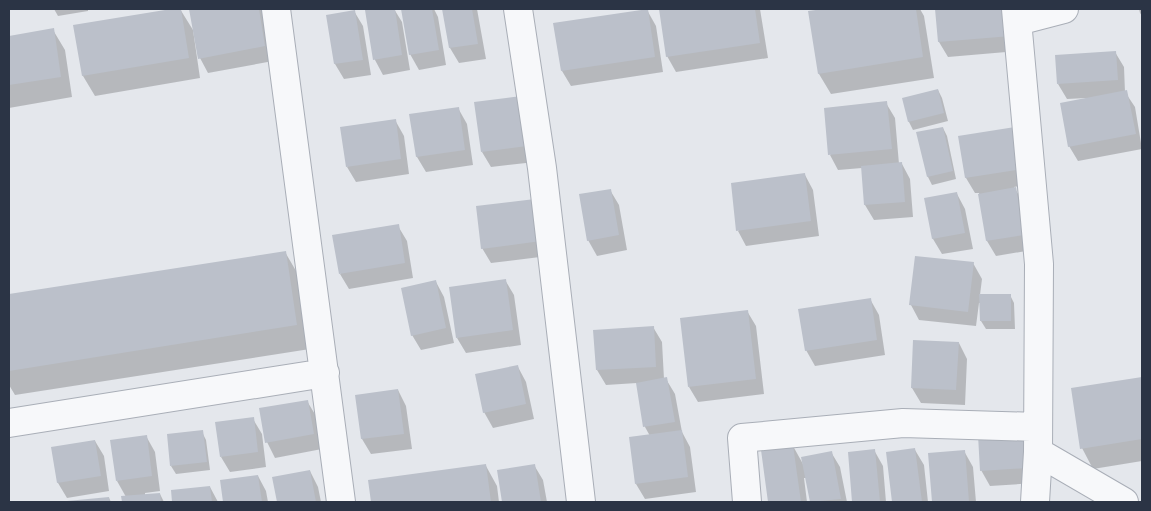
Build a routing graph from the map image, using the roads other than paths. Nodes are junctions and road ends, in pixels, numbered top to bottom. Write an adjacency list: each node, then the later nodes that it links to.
1 (276, 9): 5 (street)
2 (518, 9): 9 (street)
3 (1064, 9): 4 (street)
4 (1017, 15): 7 (street)
5 (325, 374): 6 (street); 8 (street)
6 (9, 423)
7 (1038, 439): 10 (street); 11 (street); 12 (street)
8 (342, 502)
9 (581, 502)
10 (747, 502)
11 (1035, 502)
12 (1124, 502)

